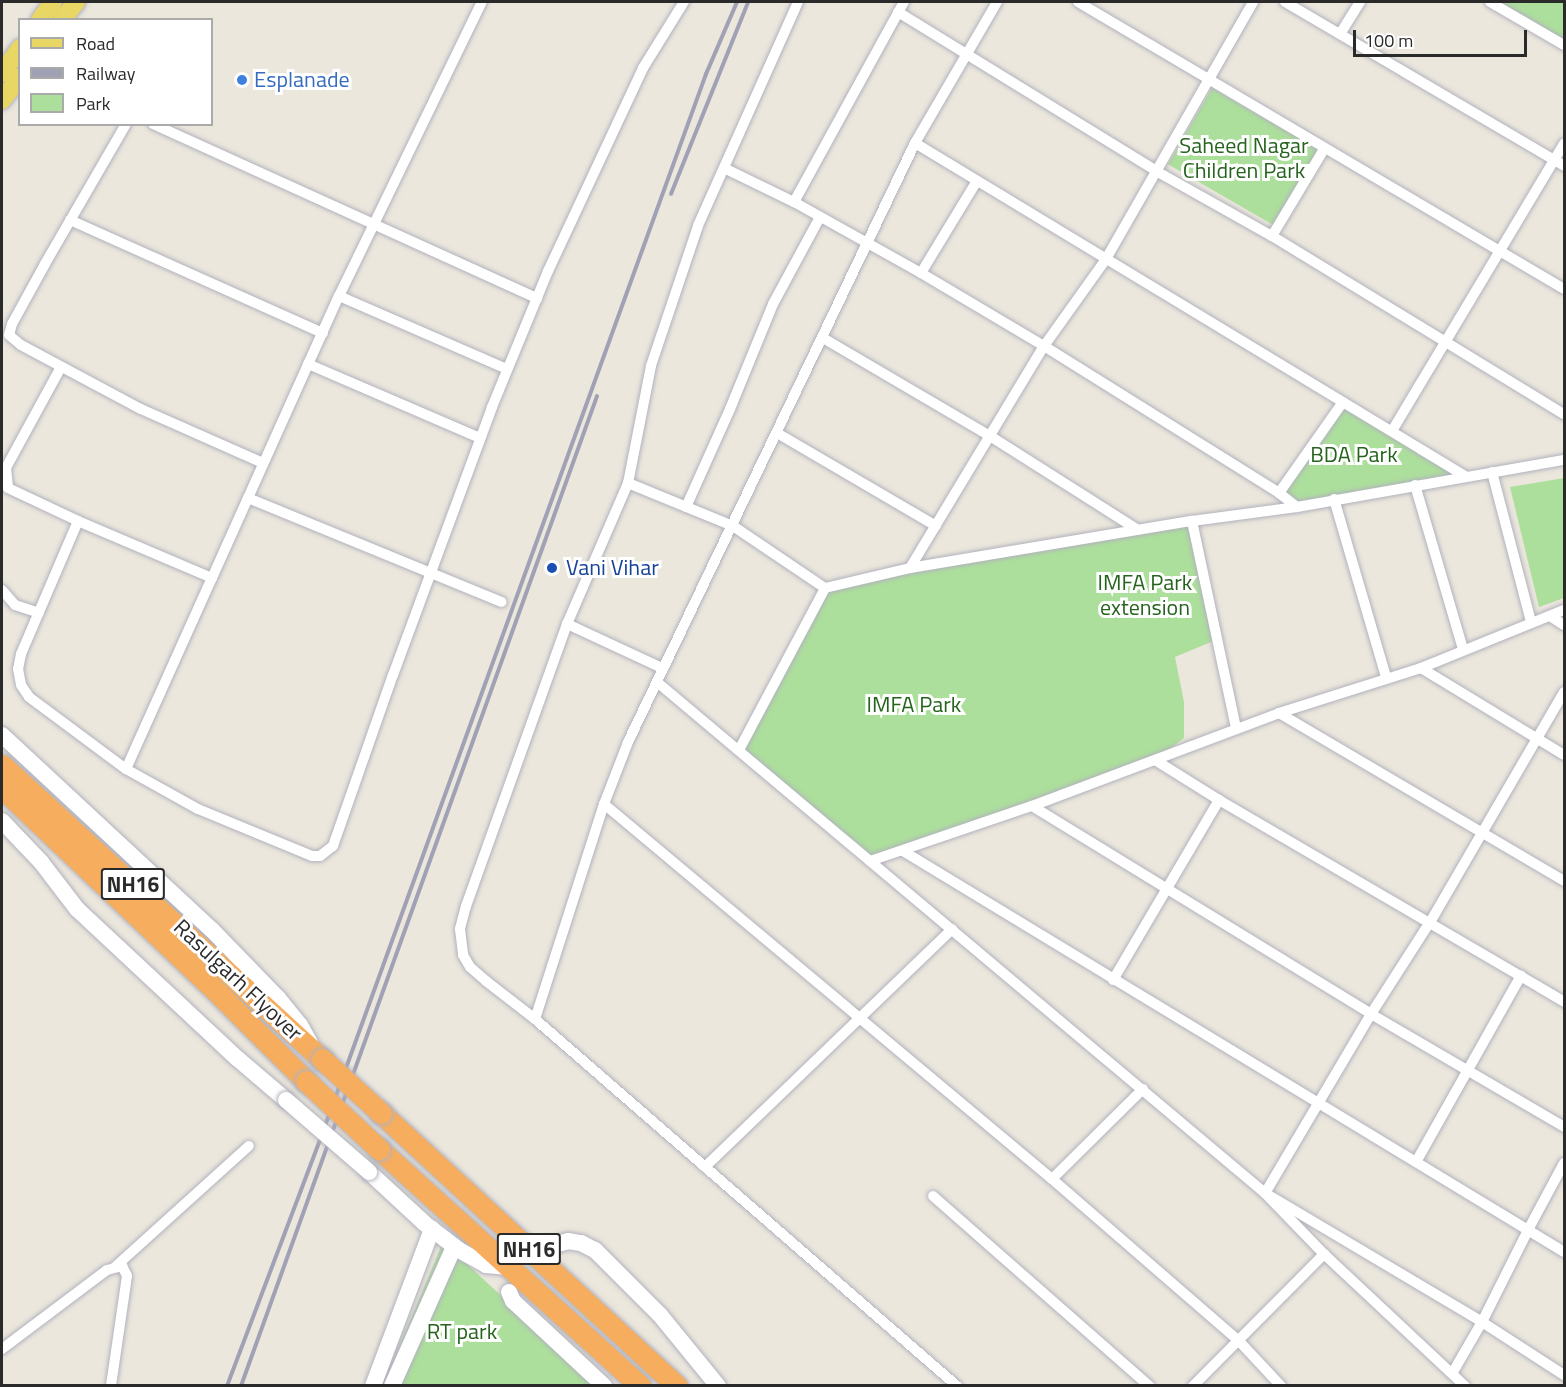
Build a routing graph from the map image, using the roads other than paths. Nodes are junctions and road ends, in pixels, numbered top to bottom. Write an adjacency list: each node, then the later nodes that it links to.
1 (53, 2): 14 (main road)
2 (76, 2): 15 (main road)
3 (482, 2): 36 (street)
4 (684, 2): 44 (street)
5 (798, 2): 30 (street)
6 (904, 2): 13 (street)
7 (997, 2): 19 (street)
8 (1078, 2): 22 (street)
9 (1253, 2): 22 (street)
10 (1285, 2): 16 (street)
11 (1360, 2): 16 (street)
12 (1490, 2): 17 (street)
13 (898, 12): 19 (street); 33 (street)
14 (41, 18)
15 (64, 18)
16 (1340, 34): 29 (street)
17 (1564, 45)
18 (18, 51): 20 (main road)
19 (966, 55): 26 (street); 31 (street)
20 (2, 73)
21 (18, 79): 23 (main road)
22 (1209, 81): 28 (street); 31 (street)
23 (2, 100)
24 (125, 126): 35 (street)
25 (157, 126): 36 (street)
26 (915, 143): 32 (street); 38 (street)
27 (1564, 144): 29 (street)
28 (1324, 149): 37 (street); 39 (street)
29 (1560, 164): 39 (street)
30 (726, 169): 33 (street); 62 (street)
31 (1156, 171): 37 (street); 40 (street)
32 (977, 181): 40 (street); 41 (street)
33 (794, 202): 34 (street)
34 (820, 217): 38 (street); 67 (street)
35 (70, 220): 45 (street); 50 (street)
36 (375, 224): 43 (street); 44 (street)
37 (1272, 236): 47 (street)
38 (868, 244): 41 (street); 46 (street)
39 (1501, 253): 42 (street); 47 (street)
40 (1106, 258): 48 (street); 52 (street)
41 (921, 273): 48 (street)
42 (1564, 289)
43 (339, 296): 45 (street); 51 (street)
44 (537, 298): 51 (street)
45 (323, 333): 49 (street)
46 (823, 338): 55 (street); 56 (street)
47 (1446, 343): 53 (street); 54 (street)
48 (1044, 346): 56 (street); 64 (street)
49 (308, 364): 57 (street); 59 (street)
50 (62, 366): 59 (street); 69 (street)
51 (507, 369): 57 (street)
52 (1343, 402): 54 (street); 64 (street)
53 (1564, 414)
54 (1392, 431): 61 (street)
55 (777, 433): 71 (street); 72 (street)
56 (990, 436): 71 (street); 73 (street)
57 (480, 438): 75 (street)
58 (1564, 460): 60 (street)
59 (263, 463): 65 (street)
60 (1492, 472): 61 (street); 83 (street)
61 (1465, 476): 63 (street)
62 (628, 483): 67 (street); 84 (street)
63 (1415, 484): 66 (street); 86 (street)
64 (1279, 493): 68 (street)
65 (248, 498): 75 (street); 76 (street)
66 (1334, 499): 68 (street); 89 (street)
67 (686, 507): 72 (street)
68 (1297, 507): 70 (street)
69 (78, 521): 76 (street); 81 (street)
70 (1191, 521): 73 (street); 93 (street)
71 (936, 525): 74 (street)
72 (733, 526): 77 (street); 87 (street)
73 (1138, 530): 74 (street)
74 (910, 568): 77 (street)
75 (430, 574): 79 (street); 100 (street)
76 (212, 578): 100 (street)
77 (825, 588): 96 (street)
78 (2, 590): 81 (street)
79 (501, 602)
80 (1564, 610): 82 (street)
81 (39, 613): 100 (street)
82 (1550, 616): 83 (street); 85 (street)
83 (1531, 622): 86 (street)
84 (567, 624): 87 (street); 117 (street)
85 (1564, 625)
86 (1463, 649): 88 (street)
87 (662, 668): 90 (street)
88 (1421, 668): 89 (street); 95 (street)
89 (1386, 677): 92 (street)
90 (657, 682): 96 (street); 103 (street)
91 (1564, 692): 95 (street)
92 (1279, 713): 93 (street); 106 (street)
93 (1236, 728): 98 (street)
94 (2, 735): 119 (street)
95 (1536, 738): 97 (street); 106 (street)
96 (739, 750): 108 (street)
97 (1564, 754)
98 (1155, 760): 102 (street); 104 (street)
99 (2, 765): 119 (highway, Rasulgarh Flyover / NH16)
100 (126, 769)
101 (2, 788): 138 (highway, Rasulgarh Flyover / NH16, bridge)
102 (1219, 800): 110 (street); 111 (street)
103 (604, 804): 117 (street); 118 (street)
104 (1032, 806): 107 (street); 110 (street)
105 (2, 821): 131 (street, bridge)
106 (1482, 832): 109 (street); 111 (street)
107 (903, 851): 108 (street); 114 (street)
108 (870, 861): 112 (street)
109 (1564, 881)
110 (1167, 889): 114 (street); 116 (street)
111 (1431, 922): 113 (street); 116 (street)
112 (952, 929): 118 (street); 121 (street)
113 (1521, 976): 115 (street); 120 (street)
114 (1113, 980): 122 (street)
115 (1564, 1002)
116 (1371, 1014): 120 (street); 122 (street)
117 (535, 1019): 127 (street)
118 (860, 1020): 127 (street); 128 (street)
119 (319, 1055): 150 (highway, NH16, bridge)
120 (1469, 1071): 123 (street); 125 (street)
121 (1143, 1089): 128 (street); 129 (street)
122 (1317, 1104): 125 (street); 129 (street)
123 (1564, 1127)
124 (249, 1146): 137 (street)
125 (1416, 1162): 132 (street)
126 (1564, 1163): 132 (street)
127 (705, 1167): 152 (street)
128 (1052, 1179): 141 (street)
129 (1265, 1193): 136 (street); 140 (street)
130 (933, 1196): 153 (street)
131 (432, 1229): 134 (street); 146 (street)
132 (1527, 1230): 135 (street); 140 (street)
133 (551, 1246): 151 (street)
134 (454, 1247): 138 (street); 147 (street)
135 (1564, 1252)
136 (1324, 1254): 141 (street); 143 (street)
137 (116, 1266): 142 (street); 145 (street)
138 (509, 1267): 149 (highway, NH16)
139 (509, 1292): 148 (street)
140 (1482, 1322): 143 (street); 144 (street)
141 (1239, 1341): 154 (street); 155 (street)
142 (2, 1349)
143 (1453, 1372): 156 (street)
144 (1564, 1375)
145 (111, 1386)
146 (373, 1386)
147 (392, 1386)
148 (604, 1386)
149 (640, 1386)
150 (677, 1386)
151 (718, 1386)
152 (957, 1386)
153 (1149, 1386)
154 (1193, 1386)
155 (1281, 1386)
156 (1465, 1386)

